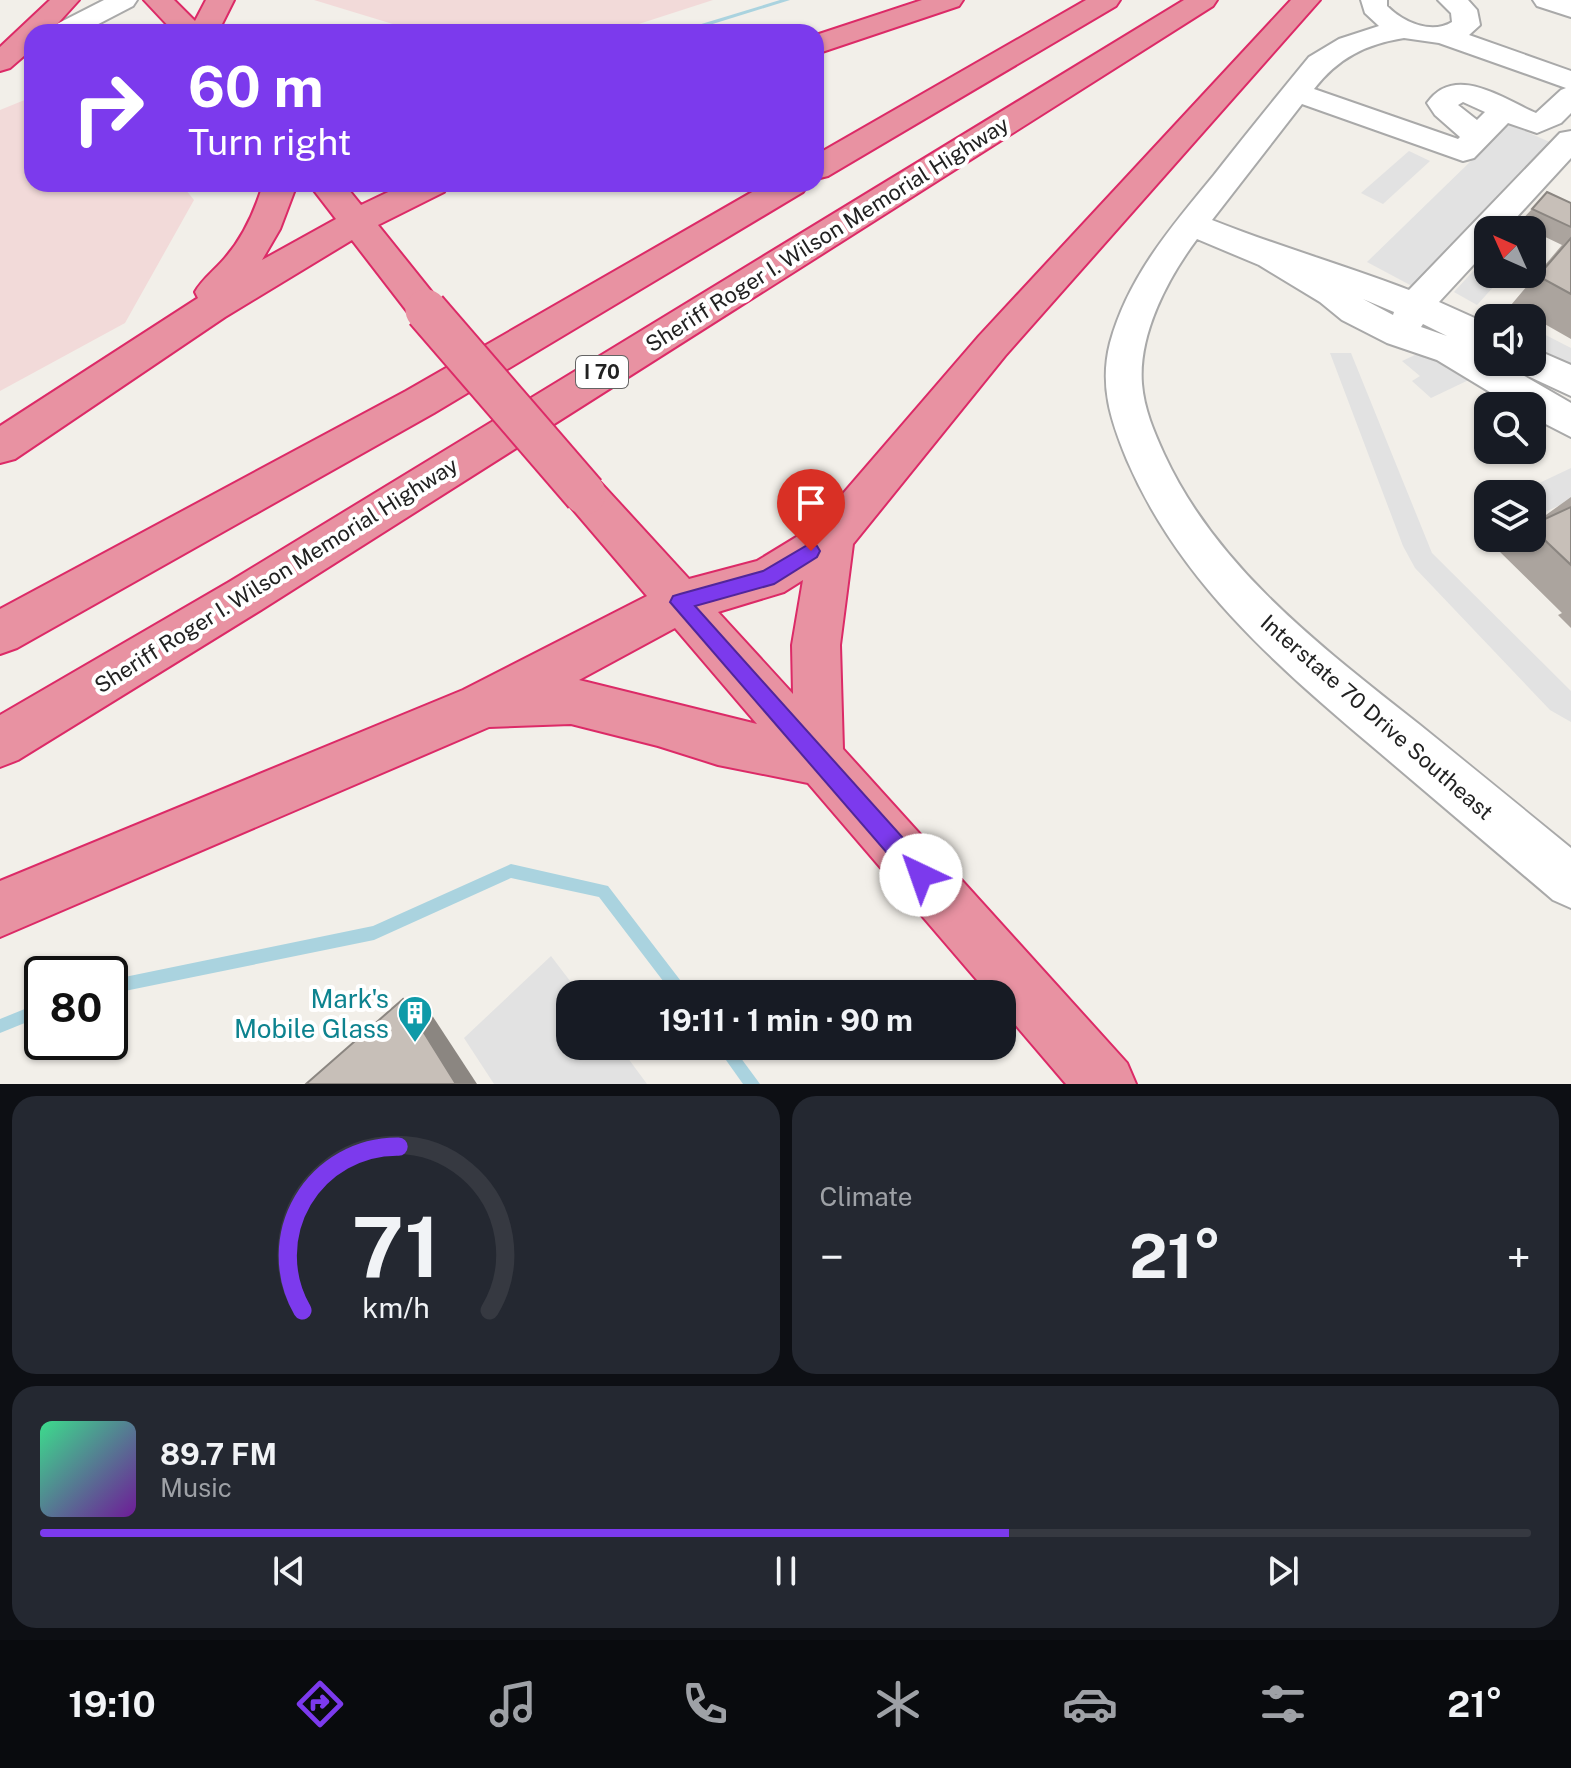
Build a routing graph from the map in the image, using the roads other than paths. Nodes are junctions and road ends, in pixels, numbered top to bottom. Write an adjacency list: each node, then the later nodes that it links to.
1 (65, 0): 13 (highway)
2 (124, 0): 14 (street)
3 (158, 0): 15 (highway)
4 (220, 0): 16 (highway)
5 (949, 0): 20 (highway)
6 (1106, 0): 33 (highway)
7 (1203, 0): 53 (highway, Sheriff Roger I. Wilson Memorial Highway / I 70)
8 (1306, 0): 49 (highway)
9 (1546, 0): 12 (street)
10 (1374, 4): 17 (street); 21 (street, Interstate 70 Drive Southeast)
11 (1457, 5): 18 (street); 23 (street)
12 (1571, 9)
13 (42, 24)
14 (78, 24)
15 (182, 24)
16 (208, 24)
17 (1405, 30): 18 (street); 21 (street, Interstate 70 Drive Southeast)
18 (1441, 35): 23 (street)
19 (24, 42): 25 (highway)
20 (824, 42)
21 (1334, 50): 27 (street, Interstate 70 Drive Southeast)
22 (24, 52): 25 (street)
23 (1514, 58): 26 (street)
24 (24, 61): 25 (highway)
25 (0, 65)
26 (1571, 81)
27 (1296, 92): 31 (street); 39 (street, Interstate 70 Drive Southeast)
28 (1571, 96): 30 (street)
29 (1504, 110): 30 (street); 31 (street); 31 (street)
30 (1537, 124): 32 (street)
31 (1478, 136)
32 (1571, 140): 40 (street)
33 (824, 164)
34 (277, 192): 42 (highway)
35 (332, 192): 38 (highway)
36 (415, 192): 38 (highway)
37 (777, 192): 51 (highway)
38 (355, 220): 42 (highway); 50 (highway, bridge)
39 (1191, 224): 40 (street); 55 (street, Interstate 70 Drive Southeast)
40 (1408, 320): 41 (street); 45 (street)
41 (1474, 336)
42 (134, 356): 48 (highway)
43 (1546, 369): 46 (street)
44 (1504, 376): 45 (street)
45 (1496, 380): 47 (street)
46 (1571, 382)
47 (1571, 422)
48 (0, 447)
49 (832, 538): 50 (highway); 54 (highway)
50 (680, 602): 52 (highway); 54 (highway)
51 (0, 633)
52 (480, 707): 54 (highway); 56 (highway)
53 (0, 743)
54 (818, 760): 57 (highway)
55 (1571, 882)
56 (0, 909)
57 (1106, 1084)

